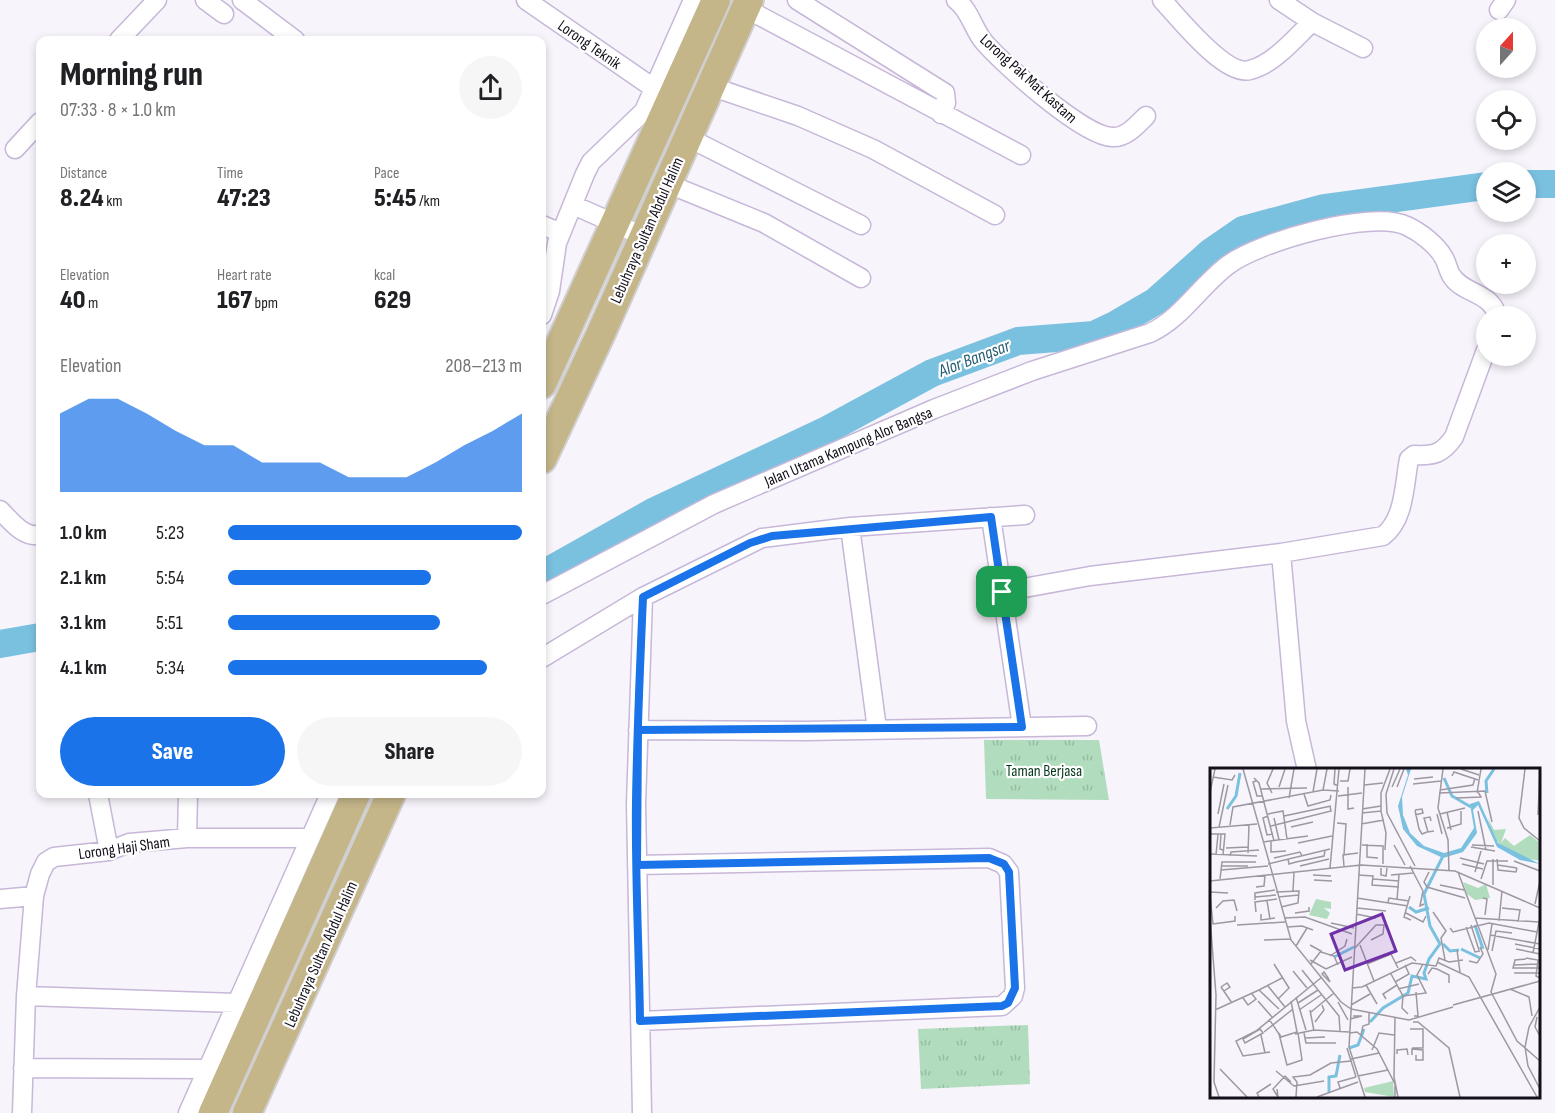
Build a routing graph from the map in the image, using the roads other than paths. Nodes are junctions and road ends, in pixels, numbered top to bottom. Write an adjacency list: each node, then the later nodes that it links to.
1 (157, 0): 14 (street)
2 (205, 0): 12 (street)
3 (242, 0): 15 (street)
4 (526, 0): 18 (street, Lorong Teknik)
5 (693, 0): 18 (street)
6 (716, 0): 28 (main road, Lebuhraya Sultan Abdul Halim)
7 (797, 0): 19 (street)
8 (956, 0): 20 (street, Lorong Pak Mat Kastam)
9 (1162, 0): 13 (street)
10 (1279, 0): 13 (street)
11 (747, 4): 17 (main road, Lebuhraya Sultan Abdul Halim); 19 (street)
12 (224, 14)
13 (1312, 22): 16 (street)
14 (123, 36)
15 (290, 36)
16 (1363, 48)
17 (710, 86): 22 (main road, Lebuhraya Sultan Abdul Halim); 27 (street)
18 (654, 89): 26 (street)
19 (941, 114): 24 (street)
20 (1146, 116)
21 (36, 126): 23 (street)
22 (687, 137): 25 (main road, Lebuhraya Sultan Abdul Halim); 29 (street)
23 (15, 149)
24 (1021, 156)
25 (666, 183): 32 (main road, Lebuhraya Sultan Abdul Halim); 33 (street)
26 (573, 205): 28 (street); 31 (street)
27 (995, 215)
28 (615, 223): 32 (street); 37 (main road, Lebuhraya Sultan Abdul Halim)
29 (861, 225)
30 (546, 227): 31 (street)
31 (561, 233): 34 (street)
32 (643, 236): 38 (main road, Lebuhraya Sultan Abdul Halim)
33 (861, 278)
34 (546, 303)
35 (1492, 306): 46 (street, Jalan Utama Kampung Alor Bangsa)
36 (1480, 366): 44 (street)
37 (546, 375)
38 (546, 451)
39 (0, 510): 43 (street)
40 (1025, 515): 41 (street)
41 (991, 517): 42 (street); 45 (street)
42 (850, 527): 47 (street); 51 (street)
43 (36, 536)
44 (1281, 553): 45 (street); 53 (street)
45 (1002, 592): 50 (street)
46 (546, 595)
47 (643, 597): 48 (street); 52 (street)
48 (546, 656)
49 (1087, 726): 50 (street)
50 (1022, 727): 51 (street)
51 (877, 729): 52 (street)
52 (638, 730): 62 (street)
53 (1307, 768)
54 (99, 798): 61 (street)
55 (188, 798): 59 (street)
56 (328, 798): 60 (street)
57 (354, 798): 72 (main road, Lebuhraya Sultan Abdul Halim)
58 (389, 798): 73 (main road, Lebuhraya Sultan Abdul Halim)
59 (187, 838): 60 (street, Lorong Haji Sham); 61 (street, Lorong Haji Sham)
60 (309, 840): 66 (street)
61 (110, 851): 63 (street, Lorong Haji Sham)
62 (637, 865): 67 (street); 67 (street)
63 (34, 896): 64 (street); 65 (street, Lorong Haji Sham)
64 (0, 899)
65 (26, 996): 66 (street); 68 (street, Lorong Haji Sham)
66 (236, 1003): 69 (street)
67 (640, 1021): 74 (street)
68 (23, 1068): 69 (street); 70 (street, Lorong Haji Sham)
69 (207, 1069): 71 (street)
70 (22, 1113)
71 (188, 1113)
72 (213, 1113)
73 (247, 1113)
74 (642, 1113)

